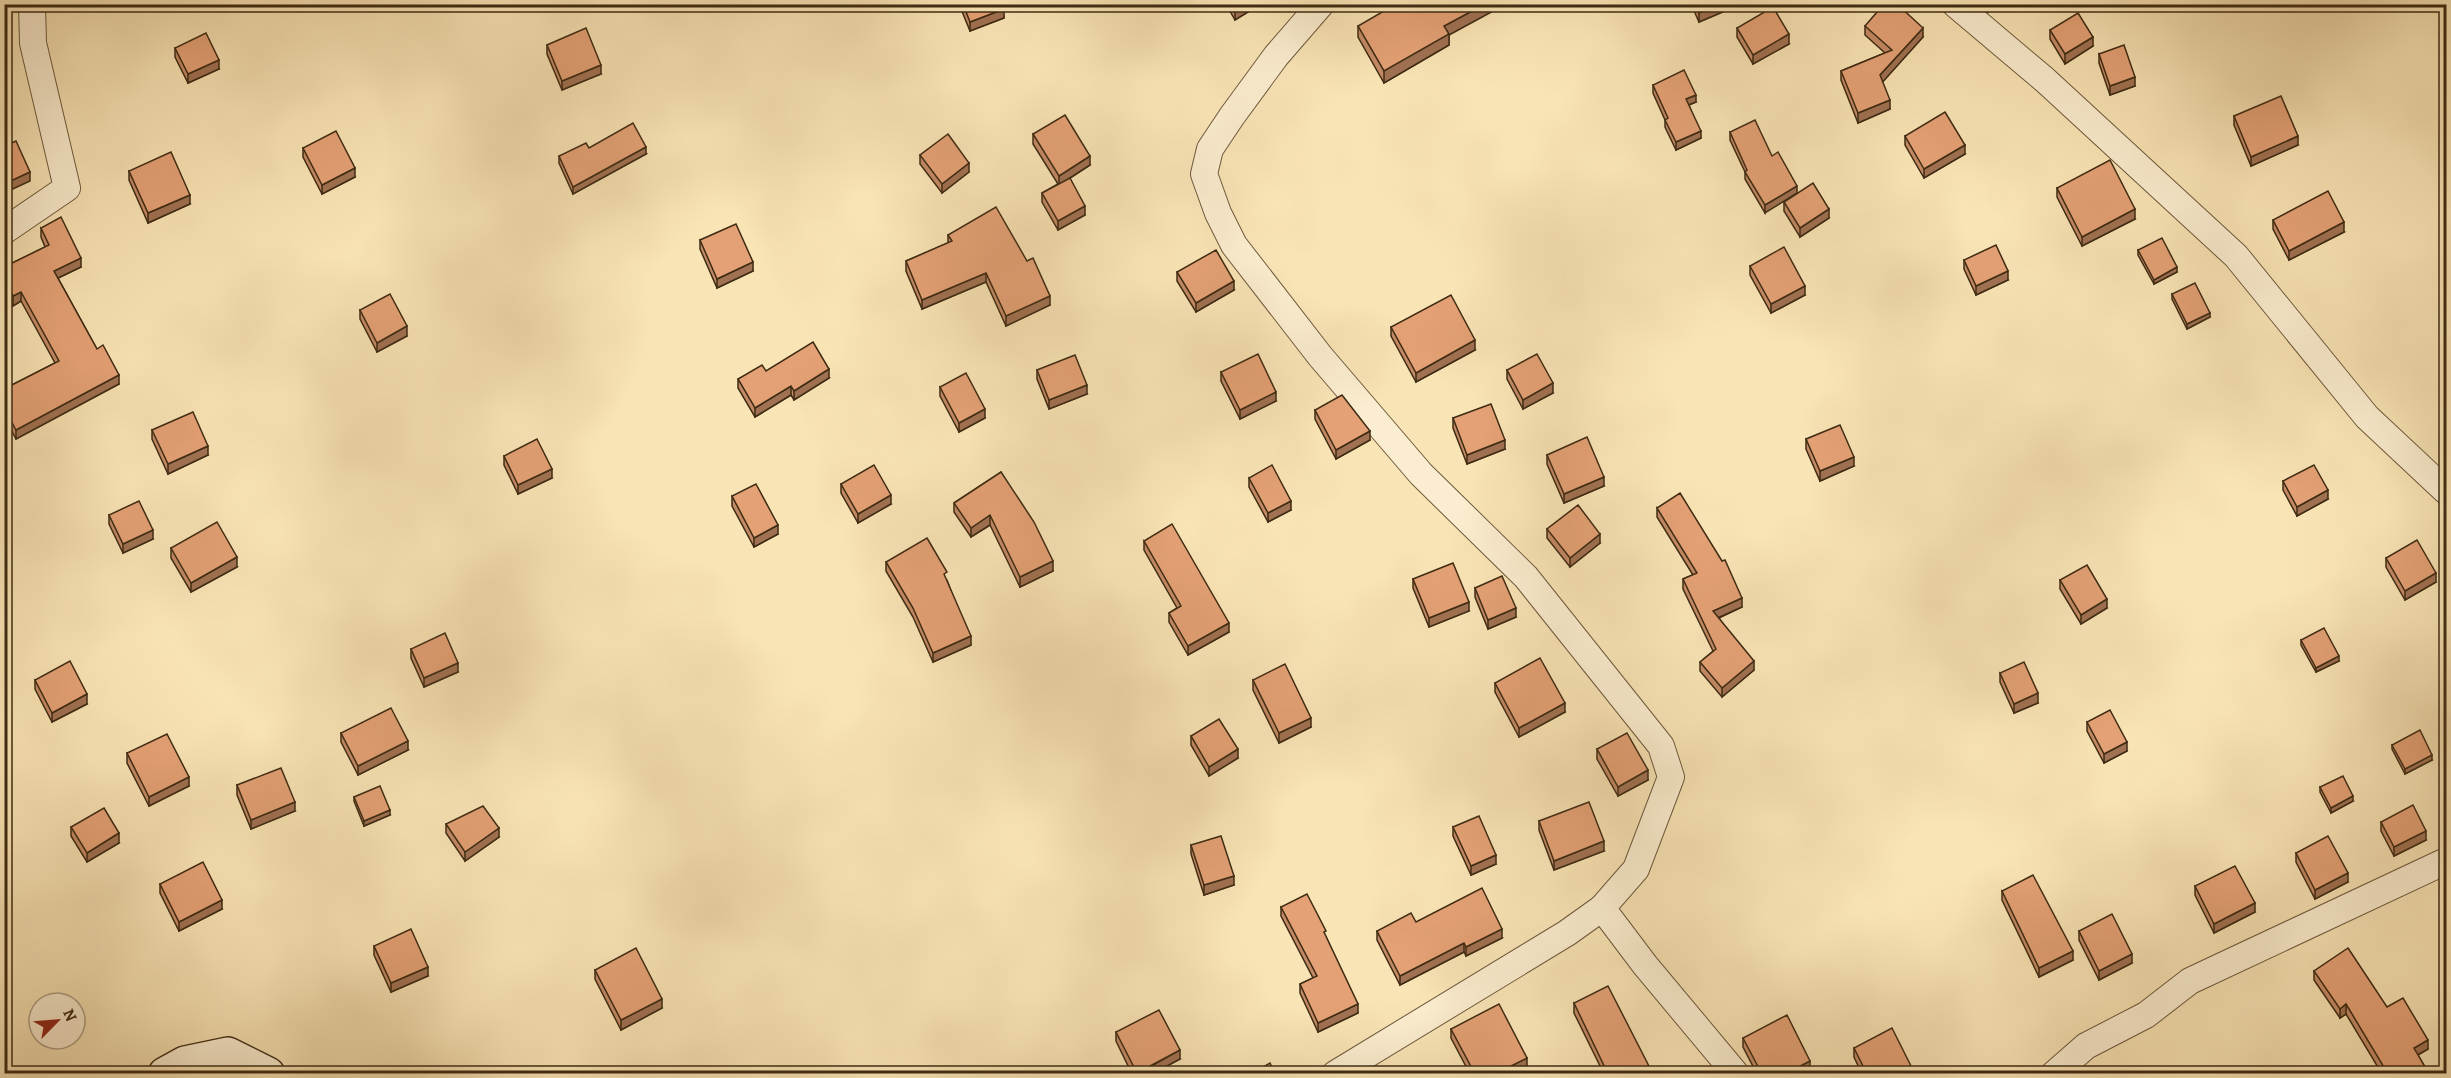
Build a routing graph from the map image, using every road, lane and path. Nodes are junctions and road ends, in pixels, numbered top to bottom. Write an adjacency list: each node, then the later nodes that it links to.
1 (32, 4): 4 (street)
2 (1320, 4): 7 (street)
3 (1955, 4): 5 (street)
4 (4, 231)
5 (2446, 492)
6 (2446, 861): 12 (street)
7 (1602, 908): 10 (street); 11 (street)
8 (165, 1074): 9 (street)
9 (268, 1074)
10 (1335, 1074)
11 (1736, 1074)
12 (2054, 1074)

